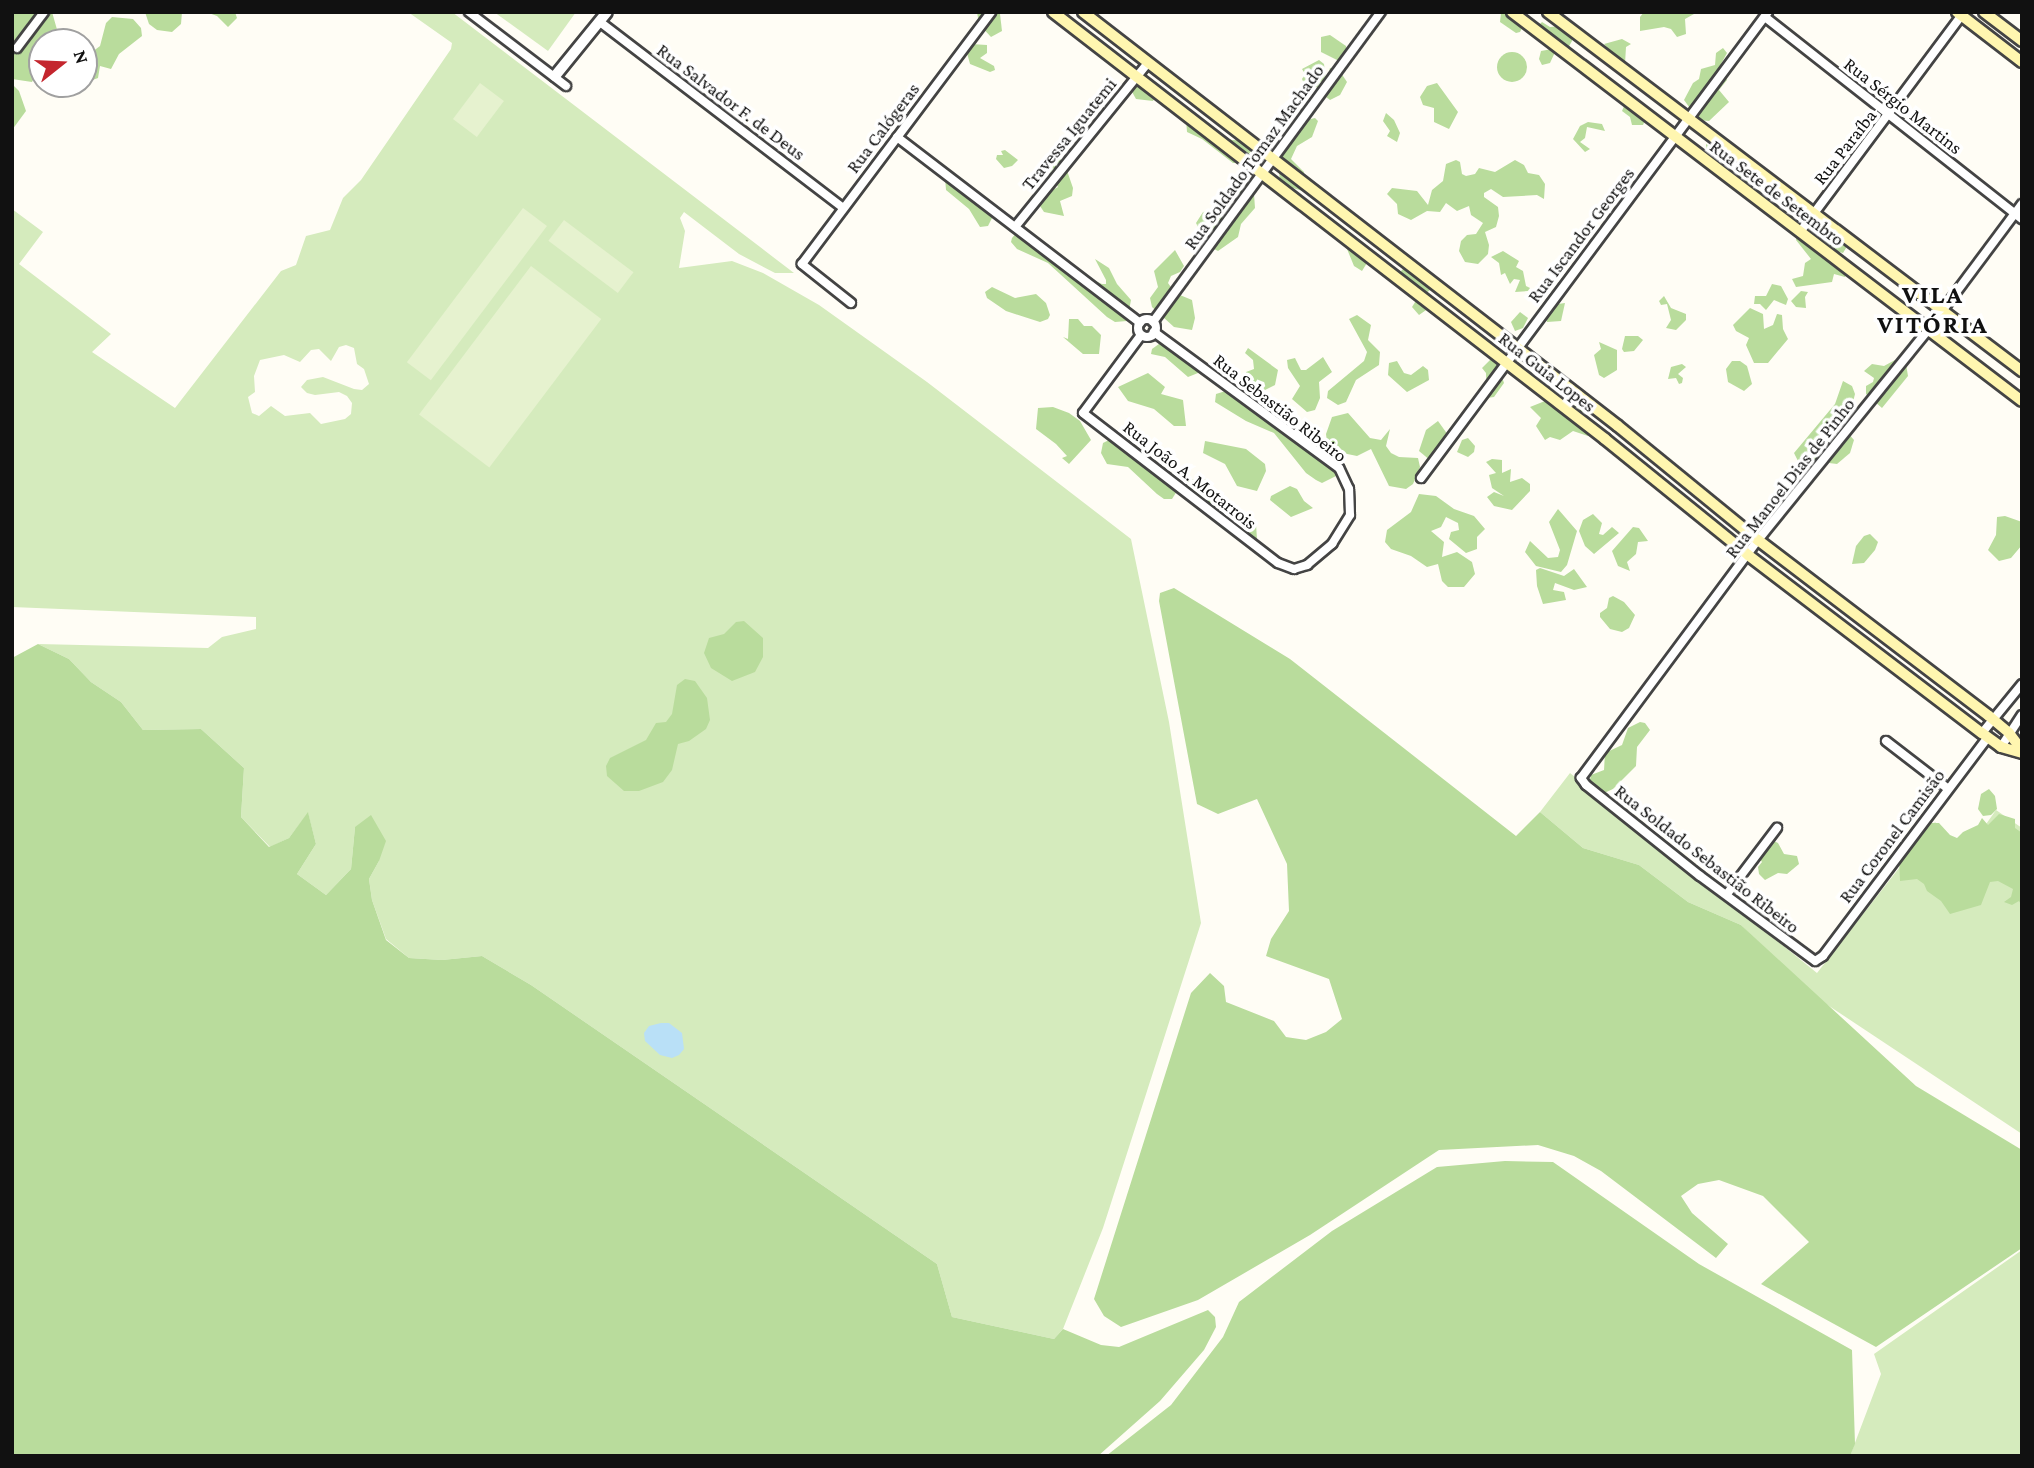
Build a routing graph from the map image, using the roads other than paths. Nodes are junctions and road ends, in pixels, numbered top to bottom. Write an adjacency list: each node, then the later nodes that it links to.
1 (44, 12): 15 (street)
2 (469, 12): 18 (street)
3 (607, 12): 13 (street)
4 (991, 12): 23 (street, Rua Calógeras)
5 (1053, 12): 19 (main road, Rua Guia Lopes)
6 (1083, 12): 17 (main road, Rua Guia Lopes)
7 (1381, 12): 25 (street, Rua Soldado Tomaz Machado)
8 (1512, 12): 24 (main road, Rua Sete de Setembro)
9 (1548, 12): 22 (main road, Rua Sete de Setembro)
10 (1984, 12): 14 (main road)
11 (1961, 14): 16 (main road); 21 (street, Rua Paraíba)
12 (1766, 15): 21 (street, Rua Sérgio Martins); 22 (street, Rua Iscandor Georges)
13 (600, 22): 18 (street); 28 (street, Rua Salvador F. de Deus)
14 (2022, 41)
15 (17, 48)
16 (2022, 62)
17 (1148, 63): 19 (street, Travessa Iguatemi); 25 (main road, Rua Guia Lopes)
18 (555, 76): 20 (street)
19 (1135, 76): 26 (main road, Rua Guia Lopes); 31 (street, Travessa Iguatemi)
20 (566, 86)
21 (1890, 116): 29 (street, Rua Paraíba); 30 (street, Rua Sérgio Martins)
22 (1688, 119): 24 (street, Rua Iscandor Georges); 29 (main road, Rua Sete de Setembro)
23 (897, 137): 28 (street, Rua Calógeras); 31 (street)
24 (1675, 137): 32 (main road, Rua Sete de Setembro); 40 (street, Rua Iscandor Georges)
25 (1272, 158): 26 (street, Rua Soldado Tomaz Machado); 40 (main road, Rua Guia Lopes)
26 (1261, 172): 35 (street, Rua Soldado Tomaz Machado); 41 (main road, Rua Guia Lopes)
27 (2022, 204): 30 (street, Rua Manoel Dias de Pinho)
28 (843, 208): 33 (street, Rua Calógeras)
29 (1813, 214): 32 (street, Rua Paraíba); 34 (main road, Rua Sete de Setembro)
30 (2018, 216): 34 (street, Rua Manoel Dias de Pinho)
31 (1015, 227): 36 (street)
32 (1800, 232): 37 (main road, Rua Sete de Setembro)
33 (851, 303)
34 (1943, 310): 37 (street, Rua Manoel Dias de Pinho); 42 (main road, Rua Sete de Setembro)
35 (1153, 322): 36 (street); 38 (street)
36 (1140, 323): 39 (street)
37 (1928, 330): 43 (main road, Rua Sete de Setembro); 45 (street, Rua Manoel Dias de Pinho)
38 (1154, 332): 39 (street); 47 (street, Rua Sebastião Ribeiro)
39 (1141, 335): 47 (street, Rua João A. Motarrois)
40 (1516, 347): 41 (street, Rua Iscandor Georges); 45 (main road, Rua Guia Lopes)
41 (1505, 362): 44 (street, Rua Iscandor Georges); 46 (main road, Rua Guia Lopes)
42 (2022, 371)
43 (2022, 401)
44 (1421, 478)
45 (1758, 540): 46 (street, Rua Manoel Dias de Pinho); 48 (main road, Rua Guia Lopes)
46 (1748, 555): 49 (main road, Rua Guia Lopes); 58 (street, Rua Manoel Dias de Pinho)
47 (1278, 563)
48 (1891, 643): 49 (main road); 52 (main road, Rua Guia Lopes)
49 (1881, 656): 54 (main road, Rua Guia Lopes)
50 (2022, 684): 52 (street, Rua Coronel Camisão)
51 (2022, 715): 53 (street)
52 (1994, 721): 53 (main road, Rua Guia Lopes); 54 (street, Rua Coronel Camisão)
53 (2009, 733): 56 (street); 57 (main road, Rua Guia Lopes)
54 (1985, 735): 56 (main road, Rua Guia Lopes); 59 (street, Rua Coronel Camisão)
55 (1886, 741): 59 (street)
56 (2001, 747): 57 (main road, Rua Guia Lopes)
57 (2022, 751)
58 (1583, 771): 61 (street, Rua Soldado Sebastião Ribeiro)
59 (1947, 788): 62 (street, Rua Coronel Camisão)
60 (1777, 828): 61 (street)
61 (1727, 894): 62 (street, Rua Soldado Sebastião Ribeiro)
62 (1823, 956)

